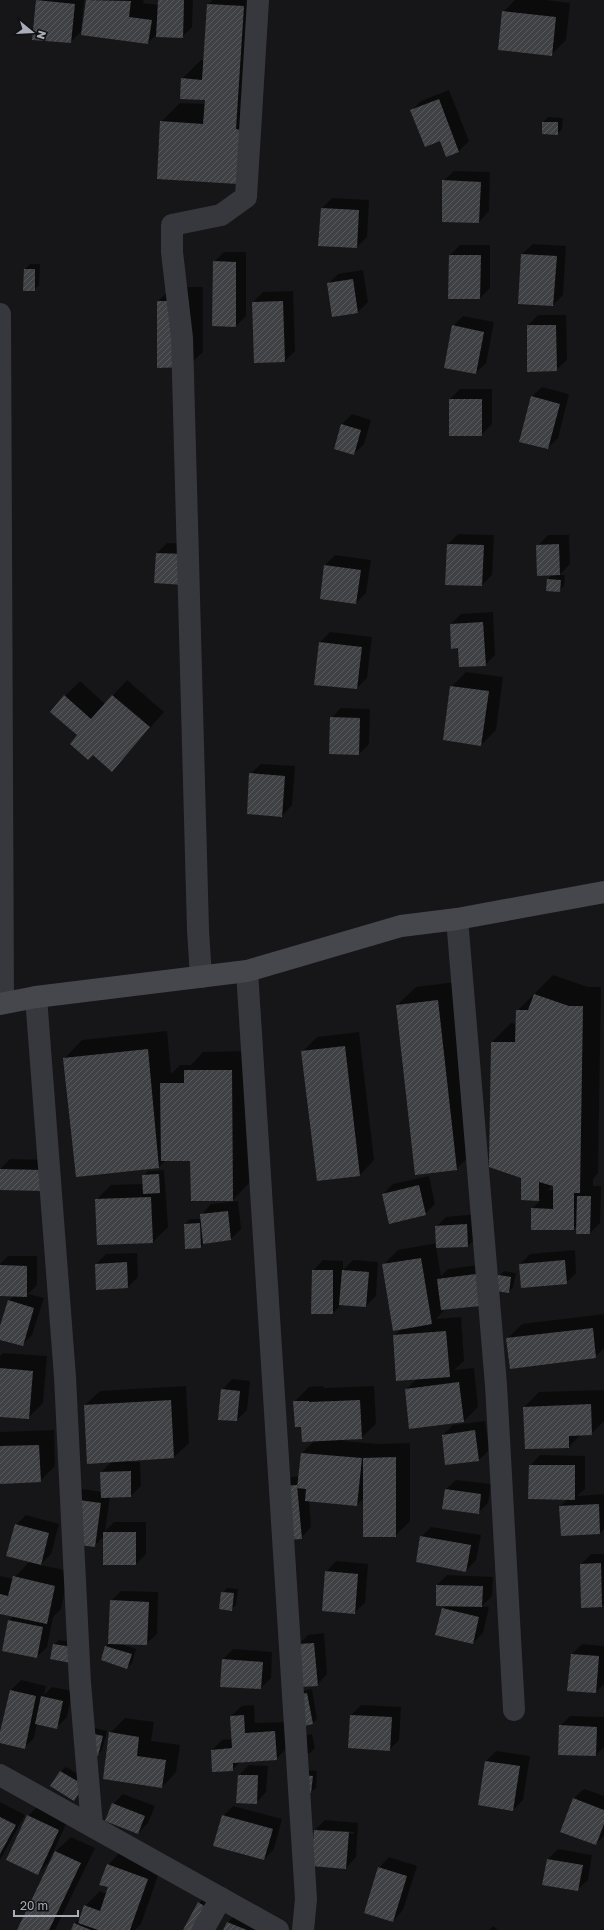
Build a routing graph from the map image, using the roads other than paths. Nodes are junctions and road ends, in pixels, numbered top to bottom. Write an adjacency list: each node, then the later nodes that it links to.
1 (258, 0): 6 (street)
2 (0, 314): 8 (street)
3 (604, 892): 4 (street)
4 (457, 919): 5 (street); 9 (street)
5 (247, 971): 6 (street); 15 (street)
6 (201, 977): 7 (street)
7 (36, 997): 8 (street); 11 (street)
8 (2, 1003)
9 (514, 1710)
10 (0, 1775): 11 (street)
11 (92, 1826): 12 (street)
12 (221, 1898): 13 (street); 14 (street)
13 (203, 1930)
14 (278, 1930)
15 (302, 1930)

